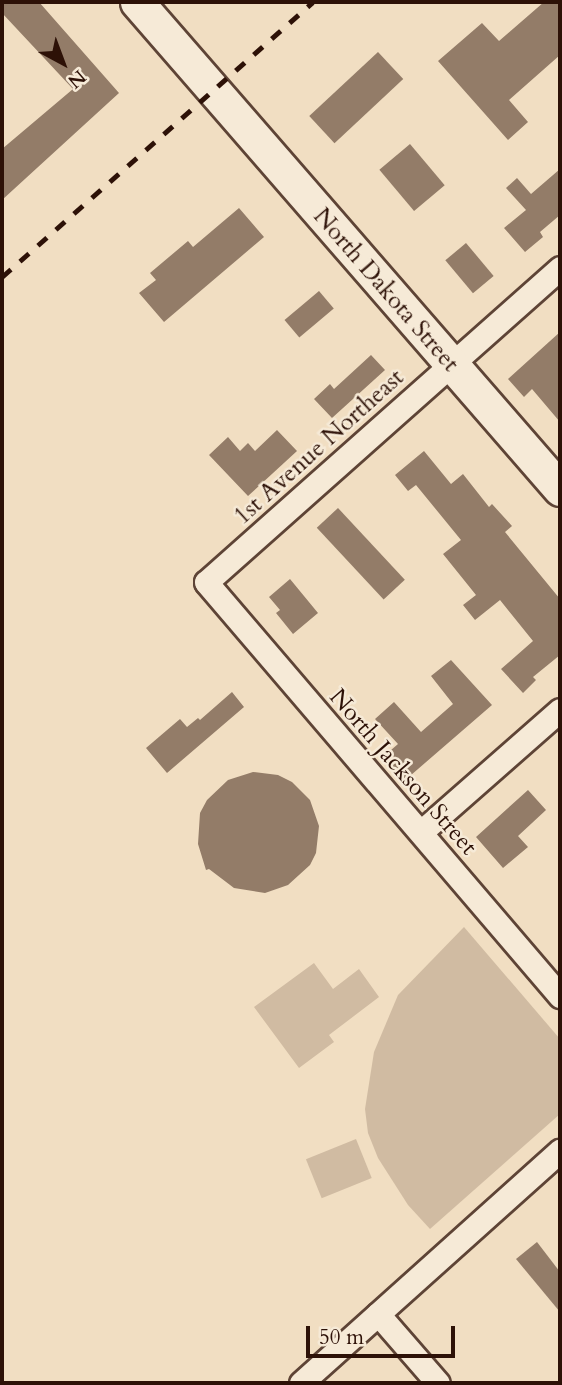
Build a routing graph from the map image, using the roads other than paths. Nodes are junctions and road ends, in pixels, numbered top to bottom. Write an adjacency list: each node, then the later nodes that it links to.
1 (137, 2): 3 (street, North Dakota Street)
2 (560, 268): 3 (street, 1st Avenue Northeast)
3 (451, 365): 4 (street, North Dakota Street); 5 (street, 1st Avenue Northeast)
4 (560, 489)
5 (206, 582): 7 (street, North Jackson Street)
6 (560, 710): 7 (street)
7 (421, 832): 8 (street, North Jackson Street)
8 (560, 996)
9 (560, 1151): 10 (street)
10 (378, 1314): 11 (street); 12 (street)
11 (301, 1383)
12 (438, 1383)

